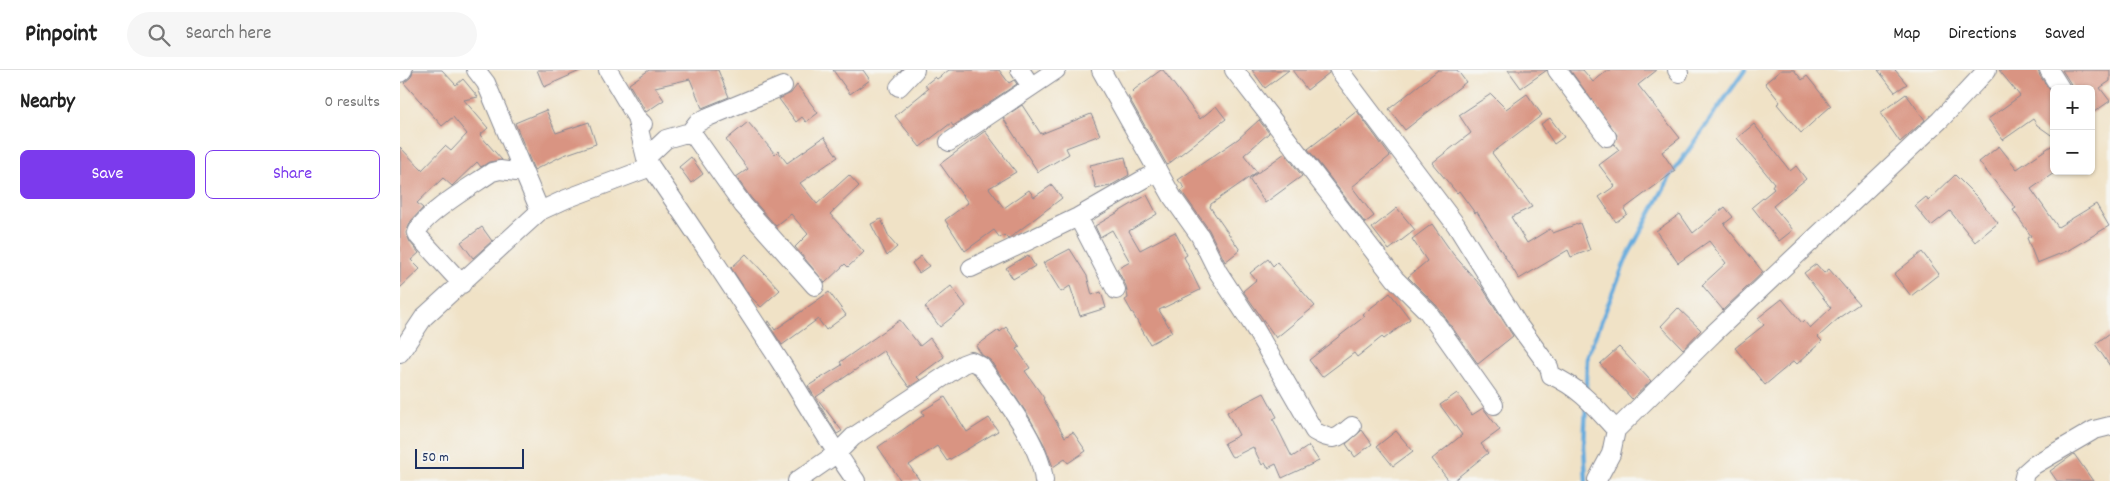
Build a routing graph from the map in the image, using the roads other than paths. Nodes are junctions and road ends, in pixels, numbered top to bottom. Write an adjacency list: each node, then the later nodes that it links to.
1 (403, 70): 13 (street)
2 (476, 70): 25 (street)
3 (608, 70): 18 (street)
4 (915, 70): 17 (street)
5 (1020, 70): 16 (street)
6 (1056, 70): 16 (street)
7 (1101, 70): 24 (street)
8 (1234, 70): 33 (street)
9 (1339, 70): 36 (street)
10 (1557, 70): 20 (street)
11 (1987, 70): 36 (street)
12 (2049, 70): 14 (street)
13 (400, 73)
14 (2058, 85)
15 (783, 86): 19 (street)
16 (1031, 86): 22 (street)
17 (899, 88)
18 (636, 117): 21 (street); 23 (street)
19 (690, 132): 21 (street); 30 (street)
20 (1607, 138)
21 (666, 139): 23 (street)
22 (949, 142)
23 (648, 162): 26 (street); 37 (street)
24 (1158, 171): 27 (street); 34 (street)
25 (524, 173): 26 (street); 29 (street)
26 (540, 211): 29 (street)
27 (1078, 217): 28 (street); 31 (street)
28 (971, 268)
29 (462, 284): 32 (street)
30 (814, 286)
31 (1116, 290)
32 (400, 352)
33 (1494, 405)
34 (1352, 426)
35 (2110, 426): 42 (street)
36 (1616, 430): 38 (street)
37 (836, 454): 39 (street); 40 (street); 41 (street)
38 (1597, 480)
39 (797, 481)
40 (856, 481)
41 (1044, 481)
42 (2023, 481)

